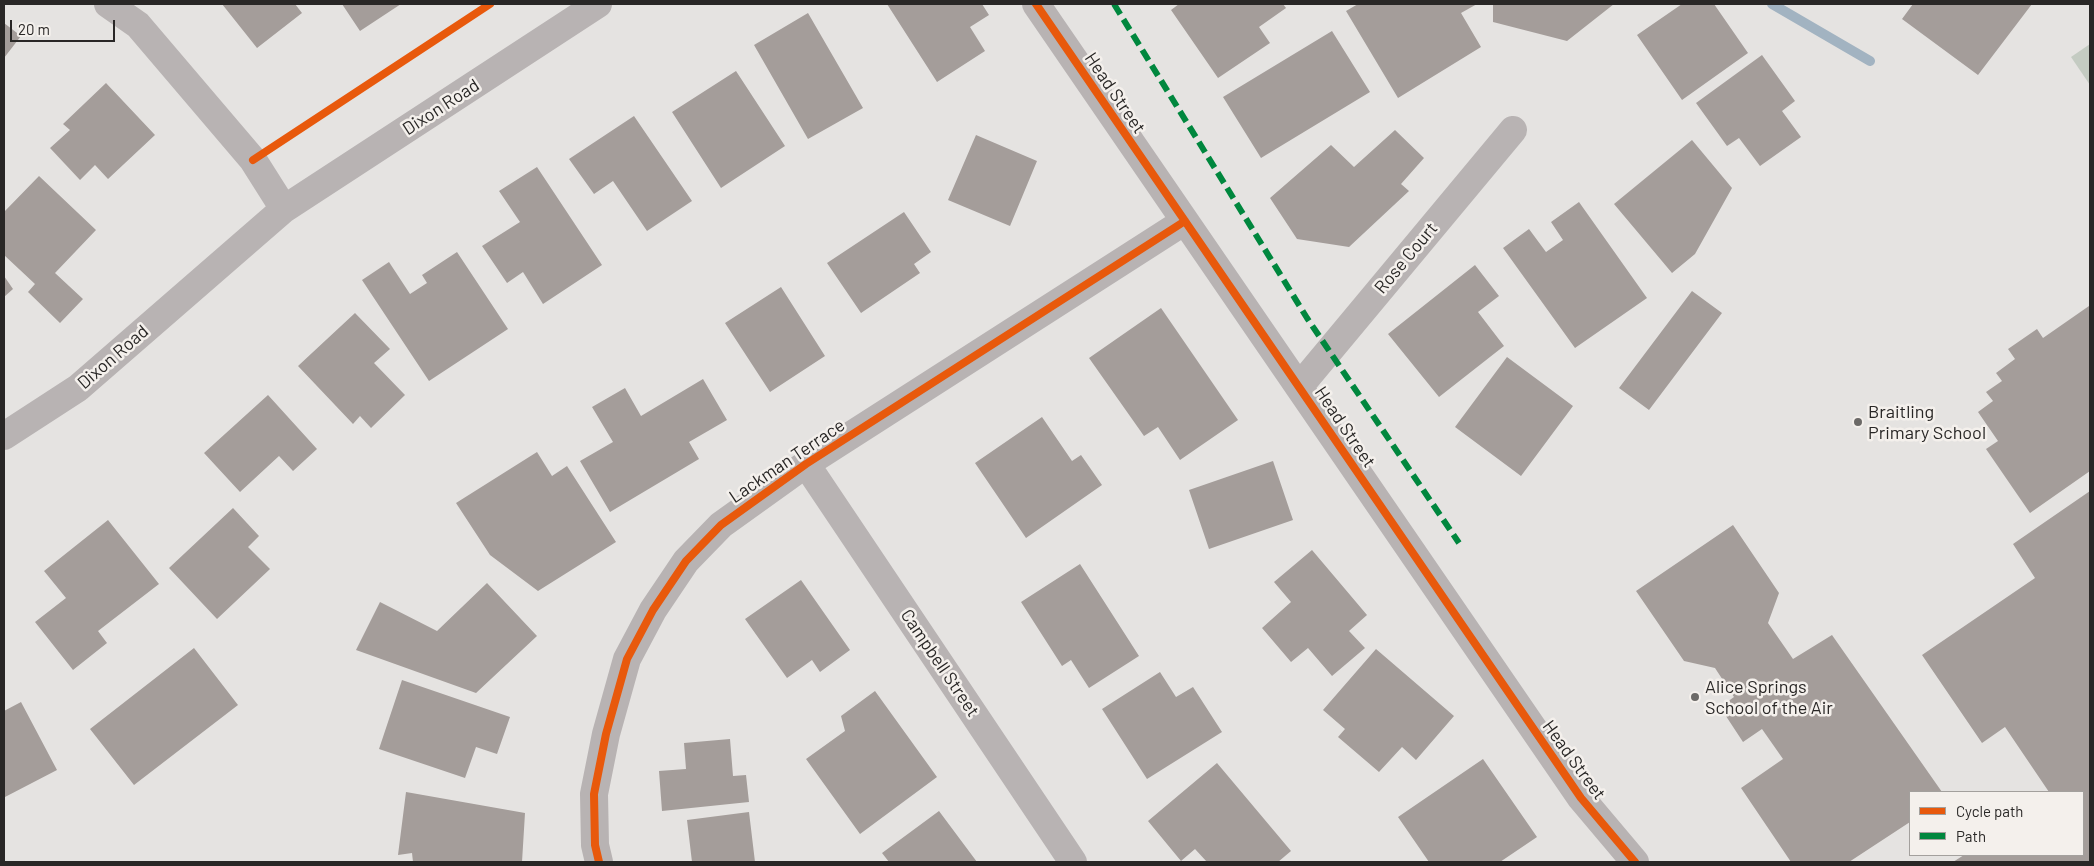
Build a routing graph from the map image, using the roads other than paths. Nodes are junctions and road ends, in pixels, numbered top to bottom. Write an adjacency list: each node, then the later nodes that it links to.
1 (108, 4): 5 (street)
2 (598, 4): 5 (street, Dixon Road)
3 (1036, 4): 6 (street, Head Street)
4 (1513, 130): 7 (street, Rose Court)
5 (284, 209): 8 (street, Dixon Road)
6 (1185, 221): 7 (street, Head Street); 9 (street, Lackman Terrace)
7 (1298, 386): 12 (street, Head Street)
8 (4, 436)
9 (806, 464): 10 (street, Lackman Terrace); 11 (street, Campbell Street)
10 (599, 862)
11 (1073, 862)
12 (1635, 862)

